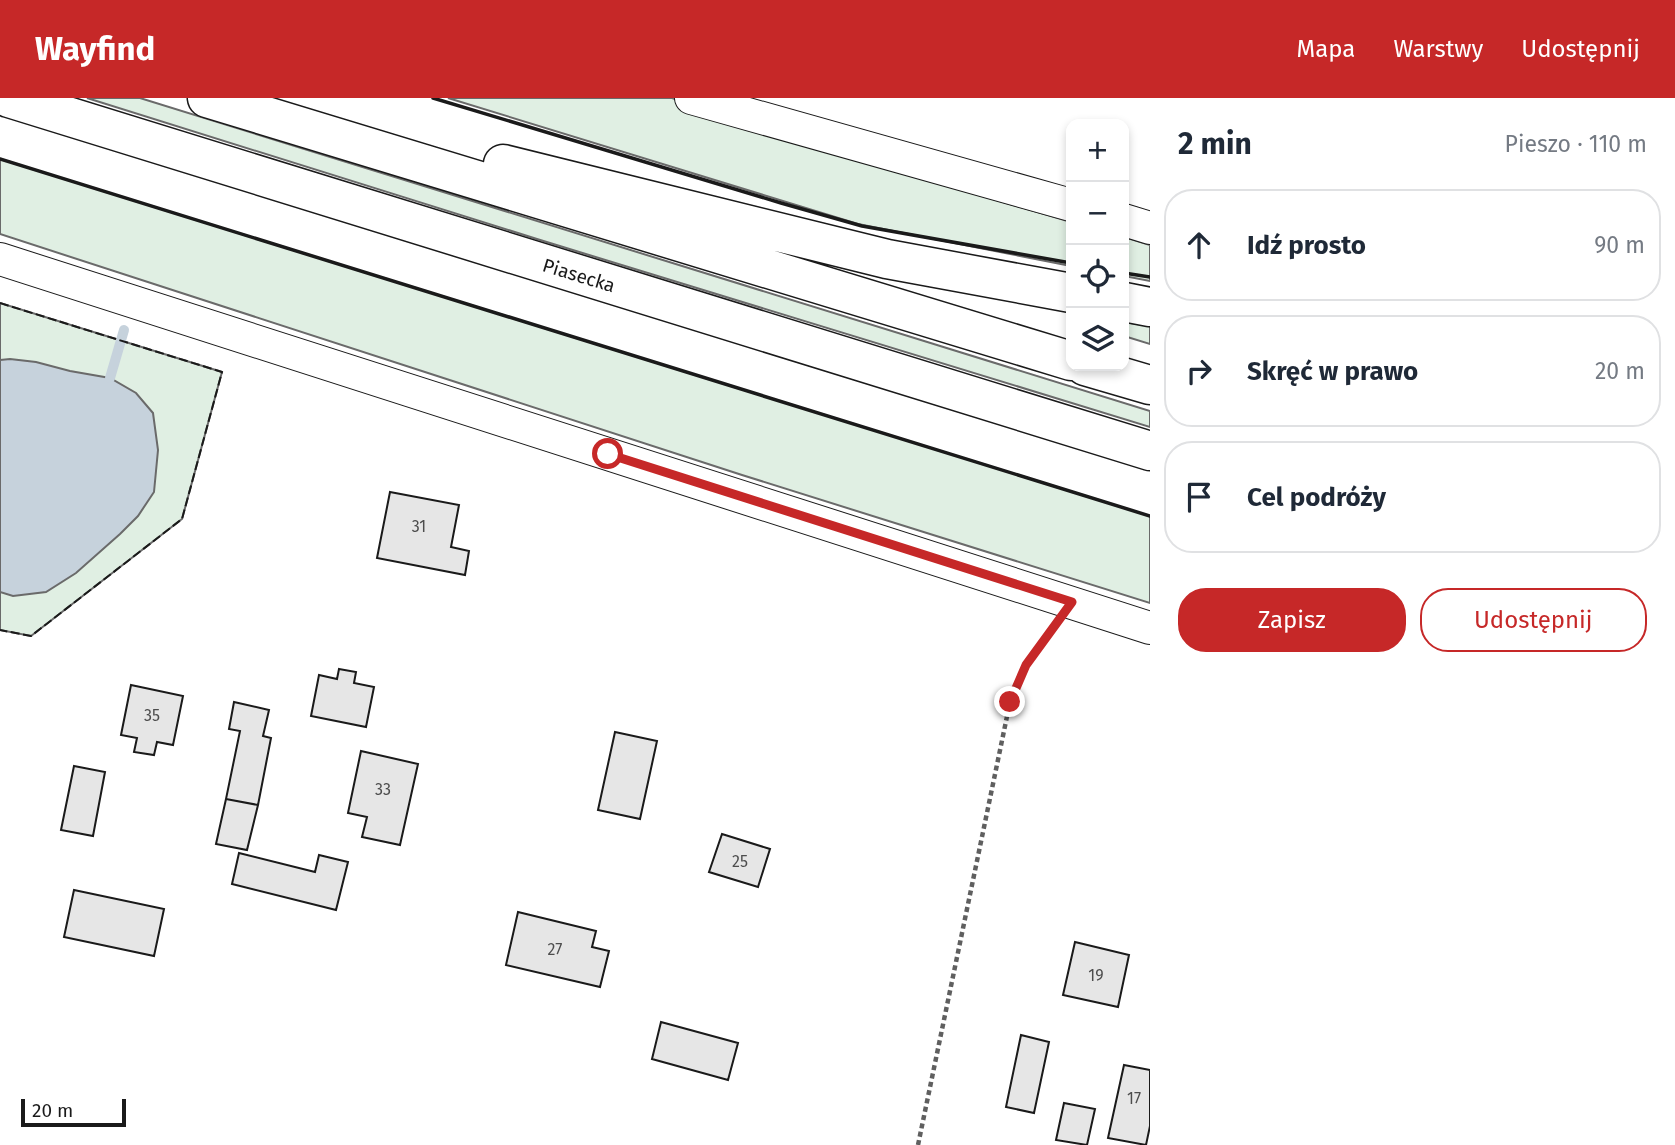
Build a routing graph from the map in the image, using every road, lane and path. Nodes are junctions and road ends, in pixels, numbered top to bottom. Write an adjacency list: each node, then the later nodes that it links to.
1 (9, 98): 14 (highway, Piasecka)
2 (691, 98): 4 (street)
3 (212, 100): 8 (highway); 11 (highway)
4 (1066, 204)
5 (1129, 222): 6 (street)
6 (1150, 228)
7 (0, 259): 15 (street)
8 (1066, 292)
9 (1129, 303): 10 (highway)
10 (1150, 307)
11 (1066, 359)
12 (1101, 371): 13 (highway)
13 (1150, 386)
14 (1150, 451)
15 (1072, 602): 16 (street); 17 (path)
16 (1150, 628)
17 (918, 1145)

